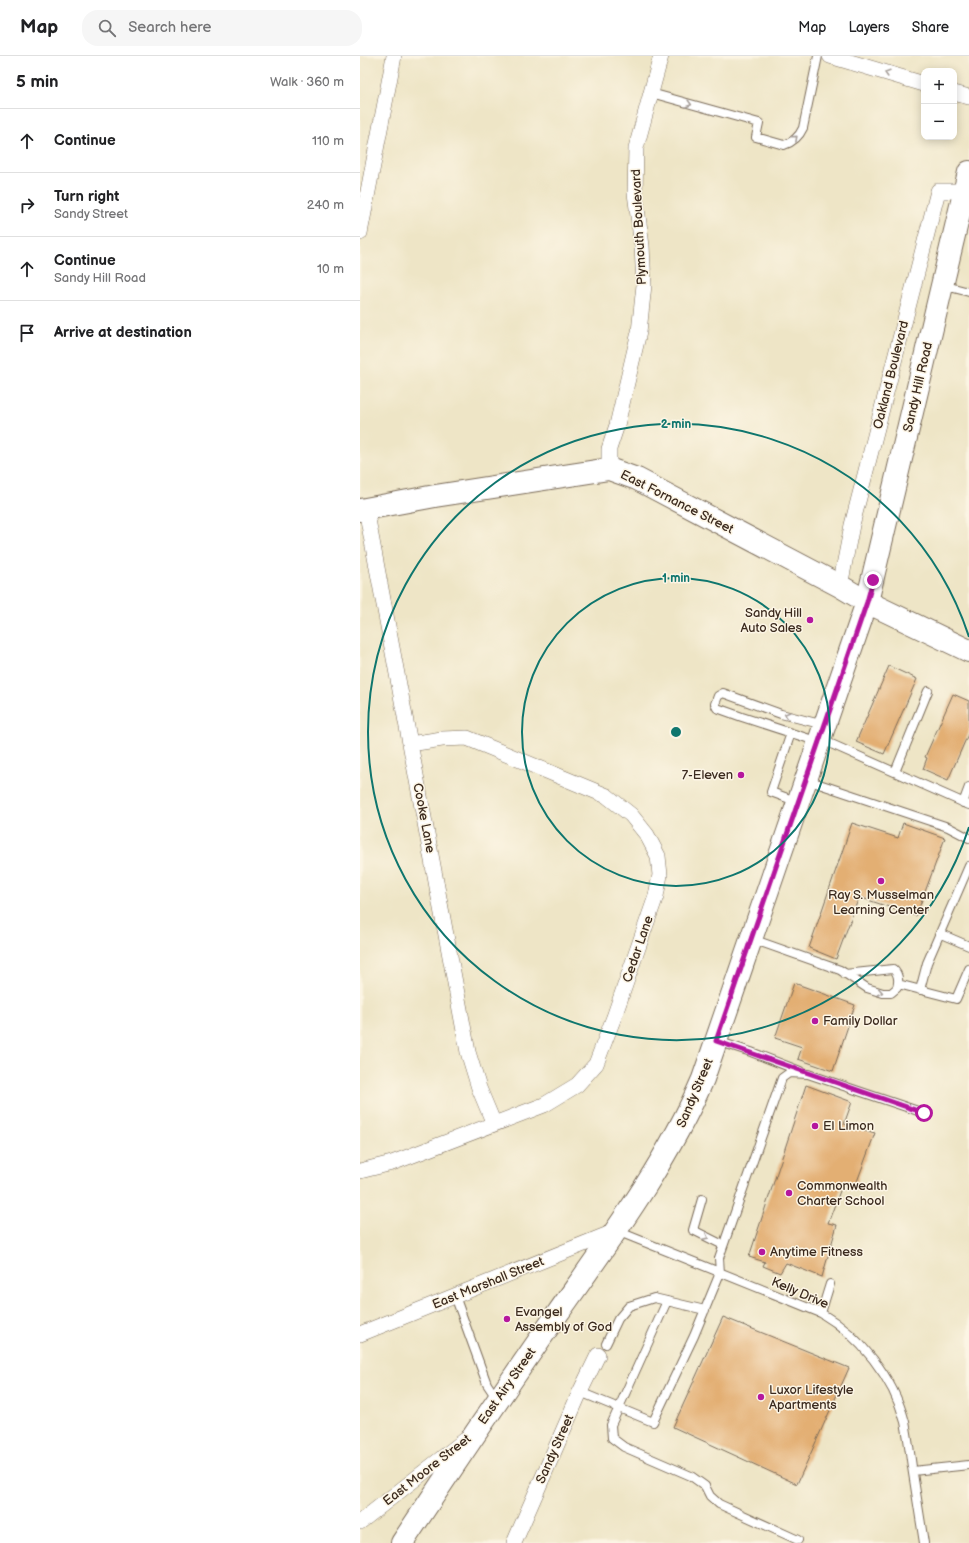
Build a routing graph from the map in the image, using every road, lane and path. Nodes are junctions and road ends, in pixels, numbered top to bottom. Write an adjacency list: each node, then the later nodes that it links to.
1 (394, 56): 10 (street)
2 (661, 56): 6 (street, Plymouth Boulevard)
3 (818, 56): 6 (lane, one-way to 3)
4 (830, 56): 5 (street, one-way to 4)
5 (921, 83)
6 (651, 93): 13 (street, Plymouth Boulevard)
7 (957, 94): 8 (street)
8 (969, 97)
9 (967, 181): 11 (main road, Sandy Hill Road); 15 (street, Oakland Boulevard)
10 (360, 233)
11 (942, 285): 12 (lane); 16 (main road, Sandy Hill Road)
12 (969, 292)
13 (609, 469): 14 (main road, East Fornance Street); 15 (main road, East Fornance Street)
14 (363, 509): 21 (street, Cooke Lane)
15 (840, 586): 16 (main road, East Fornance Street)
16 (867, 602): 17 (main road, East Fornance Street); 20 (main road, Sandy Street)
17 (969, 651)
18 (928, 691): 22 (lane)
19 (791, 733): 20 (lane); 20 (lane, one-way to 19); 25 (lane)
20 (822, 736): 22 (lane); 23 (main road, Sandy Street)
21 (410, 744): 39 (street, Cooke Lane); 39 (street, Cedar Lane)
22 (895, 772): 26 (lane)
23 (806, 779): 25 (main road, Sandy Street); 27 (lane)
24 (969, 787): 26 (lane)
25 (799, 802): 30 (main road, Sandy Street)
26 (966, 804)
27 (969, 838)
28 (969, 866): 29 (lane)
29 (941, 934): 31 (lane); 35 (lane)
30 (752, 939): 33 (lane); 36 (main road, Sandy Street)
31 (969, 946)
32 (969, 969): 35 (lane)
33 (846, 974): 34 (lane, one-way to 34); 34 (lane)
34 (898, 984): 35 (lane)
35 (920, 990)
36 (716, 1041): 37 (lane); 42 (main road, Sandy Street)
37 (808, 1074): 38 (lane); 43 (lane)
38 (924, 1113)
39 (494, 1124): 40 (street, Cedar Lane)
40 (360, 1171)
41 (702, 1199): 43 (lane, one-way to 43)
42 (616, 1231): 44 (lane, Kelly Drive); 46 (street, East Marshall Street); 53 (main road, East Airy Street)
43 (723, 1245): 44 (lane)
44 (720, 1273): 48 (lane); 49 (lane, Kelly Drive)
45 (830, 1284): 49 (lane)
46 (455, 1296): 50 (street, East Marshall Street); 53 (lane)
47 (667, 1301): 48 (lane); 51 (lane); 54 (lane)
48 (705, 1310): 54 (lane)
49 (821, 1313): 57 (lane, Kelly Drive)
50 (360, 1334)
51 (602, 1349): 52 (street, Sandy Street)
52 (580, 1392): 54 (lane); 61 (street, Sandy Street)
53 (497, 1400): 55 (main road, East Airy Street)
54 (618, 1408): 59 (lane)
55 (474, 1433): 58 (street, East Moore Street); 60 (main road, East Airy Street)
56 (969, 1465): 57 (lane)
57 (913, 1471): 62 (lane, Kelly Drive)
58 (360, 1522)
59 (798, 1540)
60 (402, 1543)
61 (514, 1543)
62 (924, 1543)

